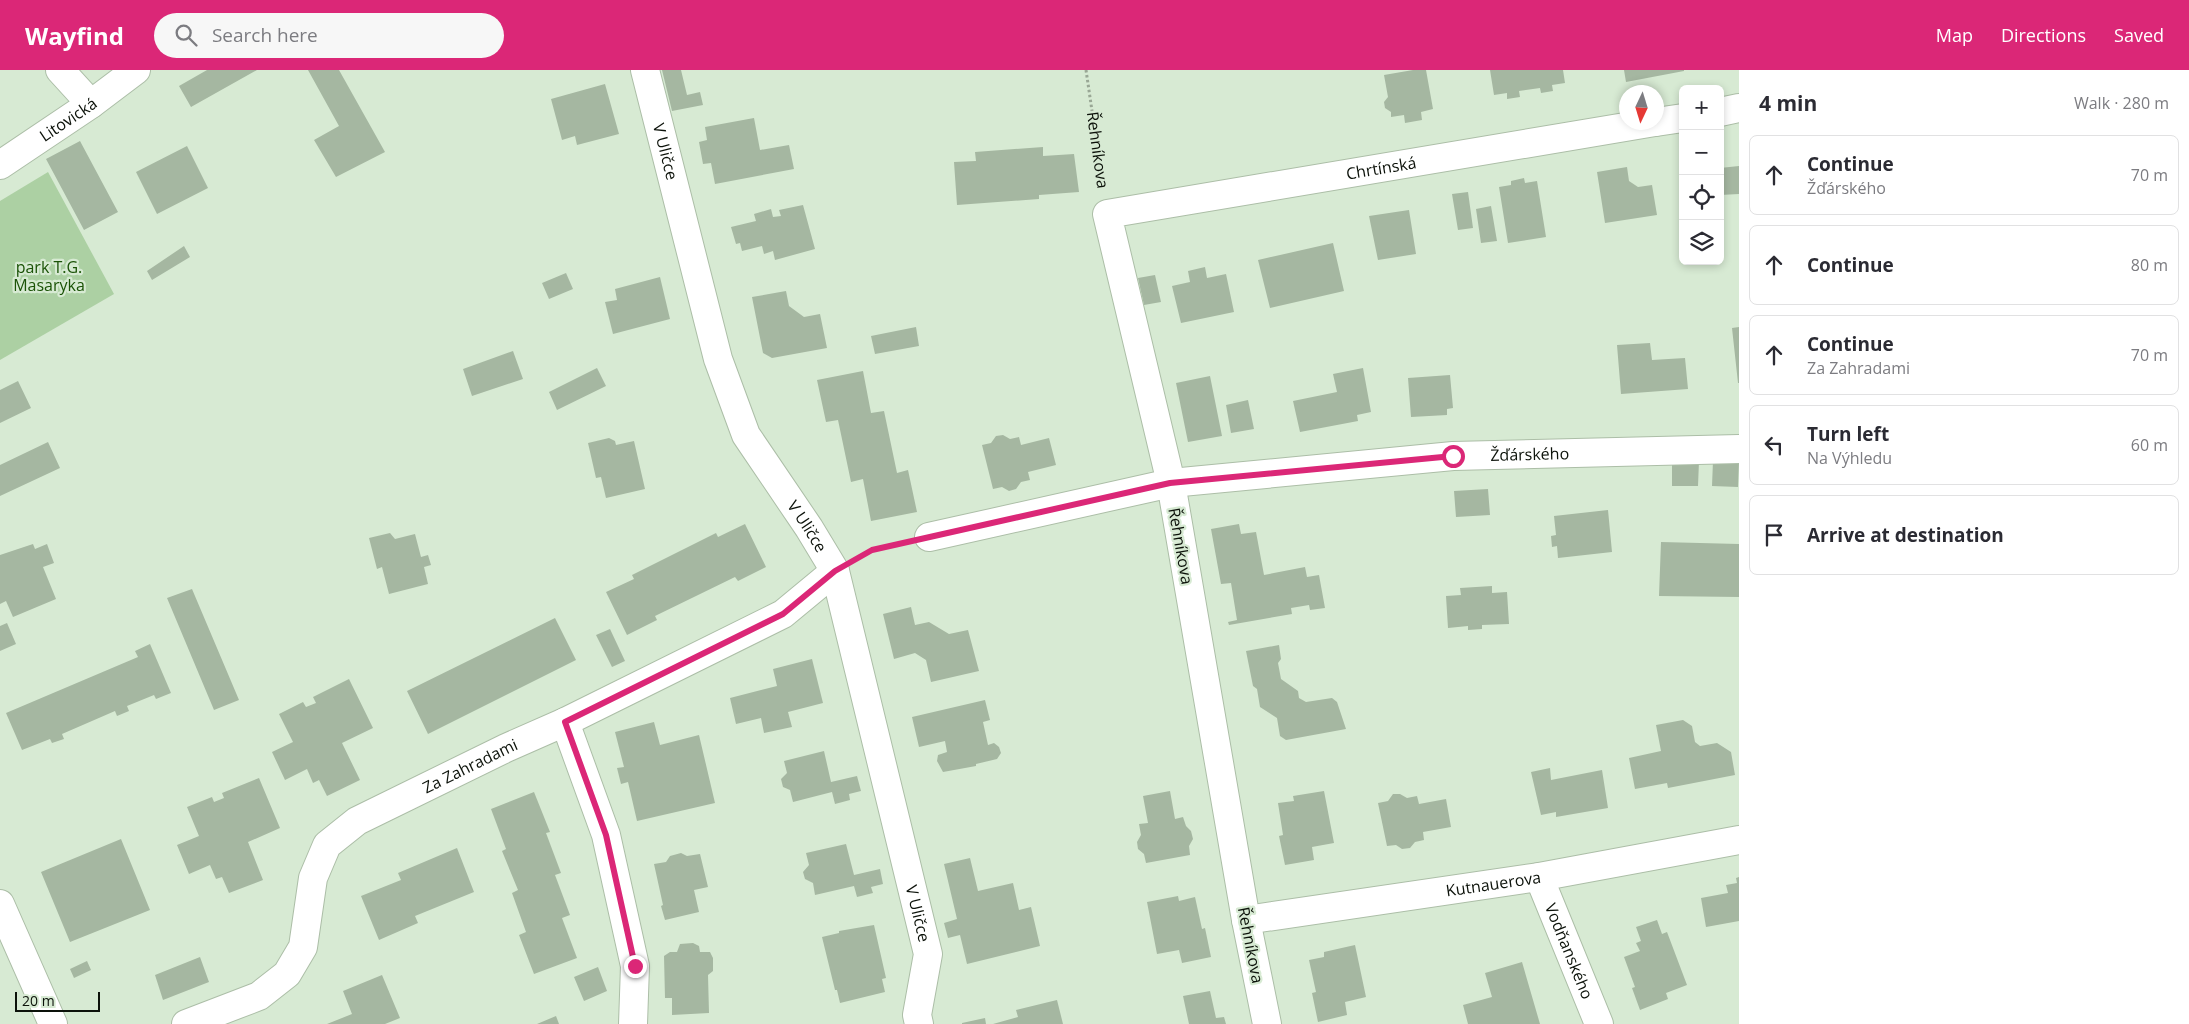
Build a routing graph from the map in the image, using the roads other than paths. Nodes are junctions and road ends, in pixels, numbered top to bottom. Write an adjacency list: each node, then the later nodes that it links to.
1 (60, 70): 4 (street)
2 (136, 70): 4 (street, Litovická)
3 (645, 70): 15 (street, V Uličce)
4 (91, 104): 10 (street, Litovická)
5 (1739, 108): 6 (street)
6 (1724, 111)
7 (1679, 119): 8 (street, Chrtínská)
8 (1664, 121)
9 (1619, 128): 11 (street, Chrtínská)
10 (0, 165)
11 (1107, 214): 13 (street, Řehníkova)
12 (1739, 449): 13 (street, Žďárského)
13 (1170, 483): 14 (street, Žďárského); 20 (street, Řehníkova)
14 (929, 538)
15 (835, 571): 16 (street, Za Zahradami); 25 (street, V Uličce)
16 (565, 722): 23 (street, Za Zahradami); 24 (street)
17 (1739, 840): 18 (street, Kutnauerova)
18 (1539, 877): 20 (street, Kutnauerova); 27 (street, Vodňanského)
19 (0, 904): 21 (street)
20 (1246, 920): 26 (street, Řehníkova)
21 (8, 945): 22 (street)
22 (53, 1024)
23 (186, 1024)
24 (633, 1024)
25 (919, 1024)
26 (1267, 1024)
27 (1599, 1024)

